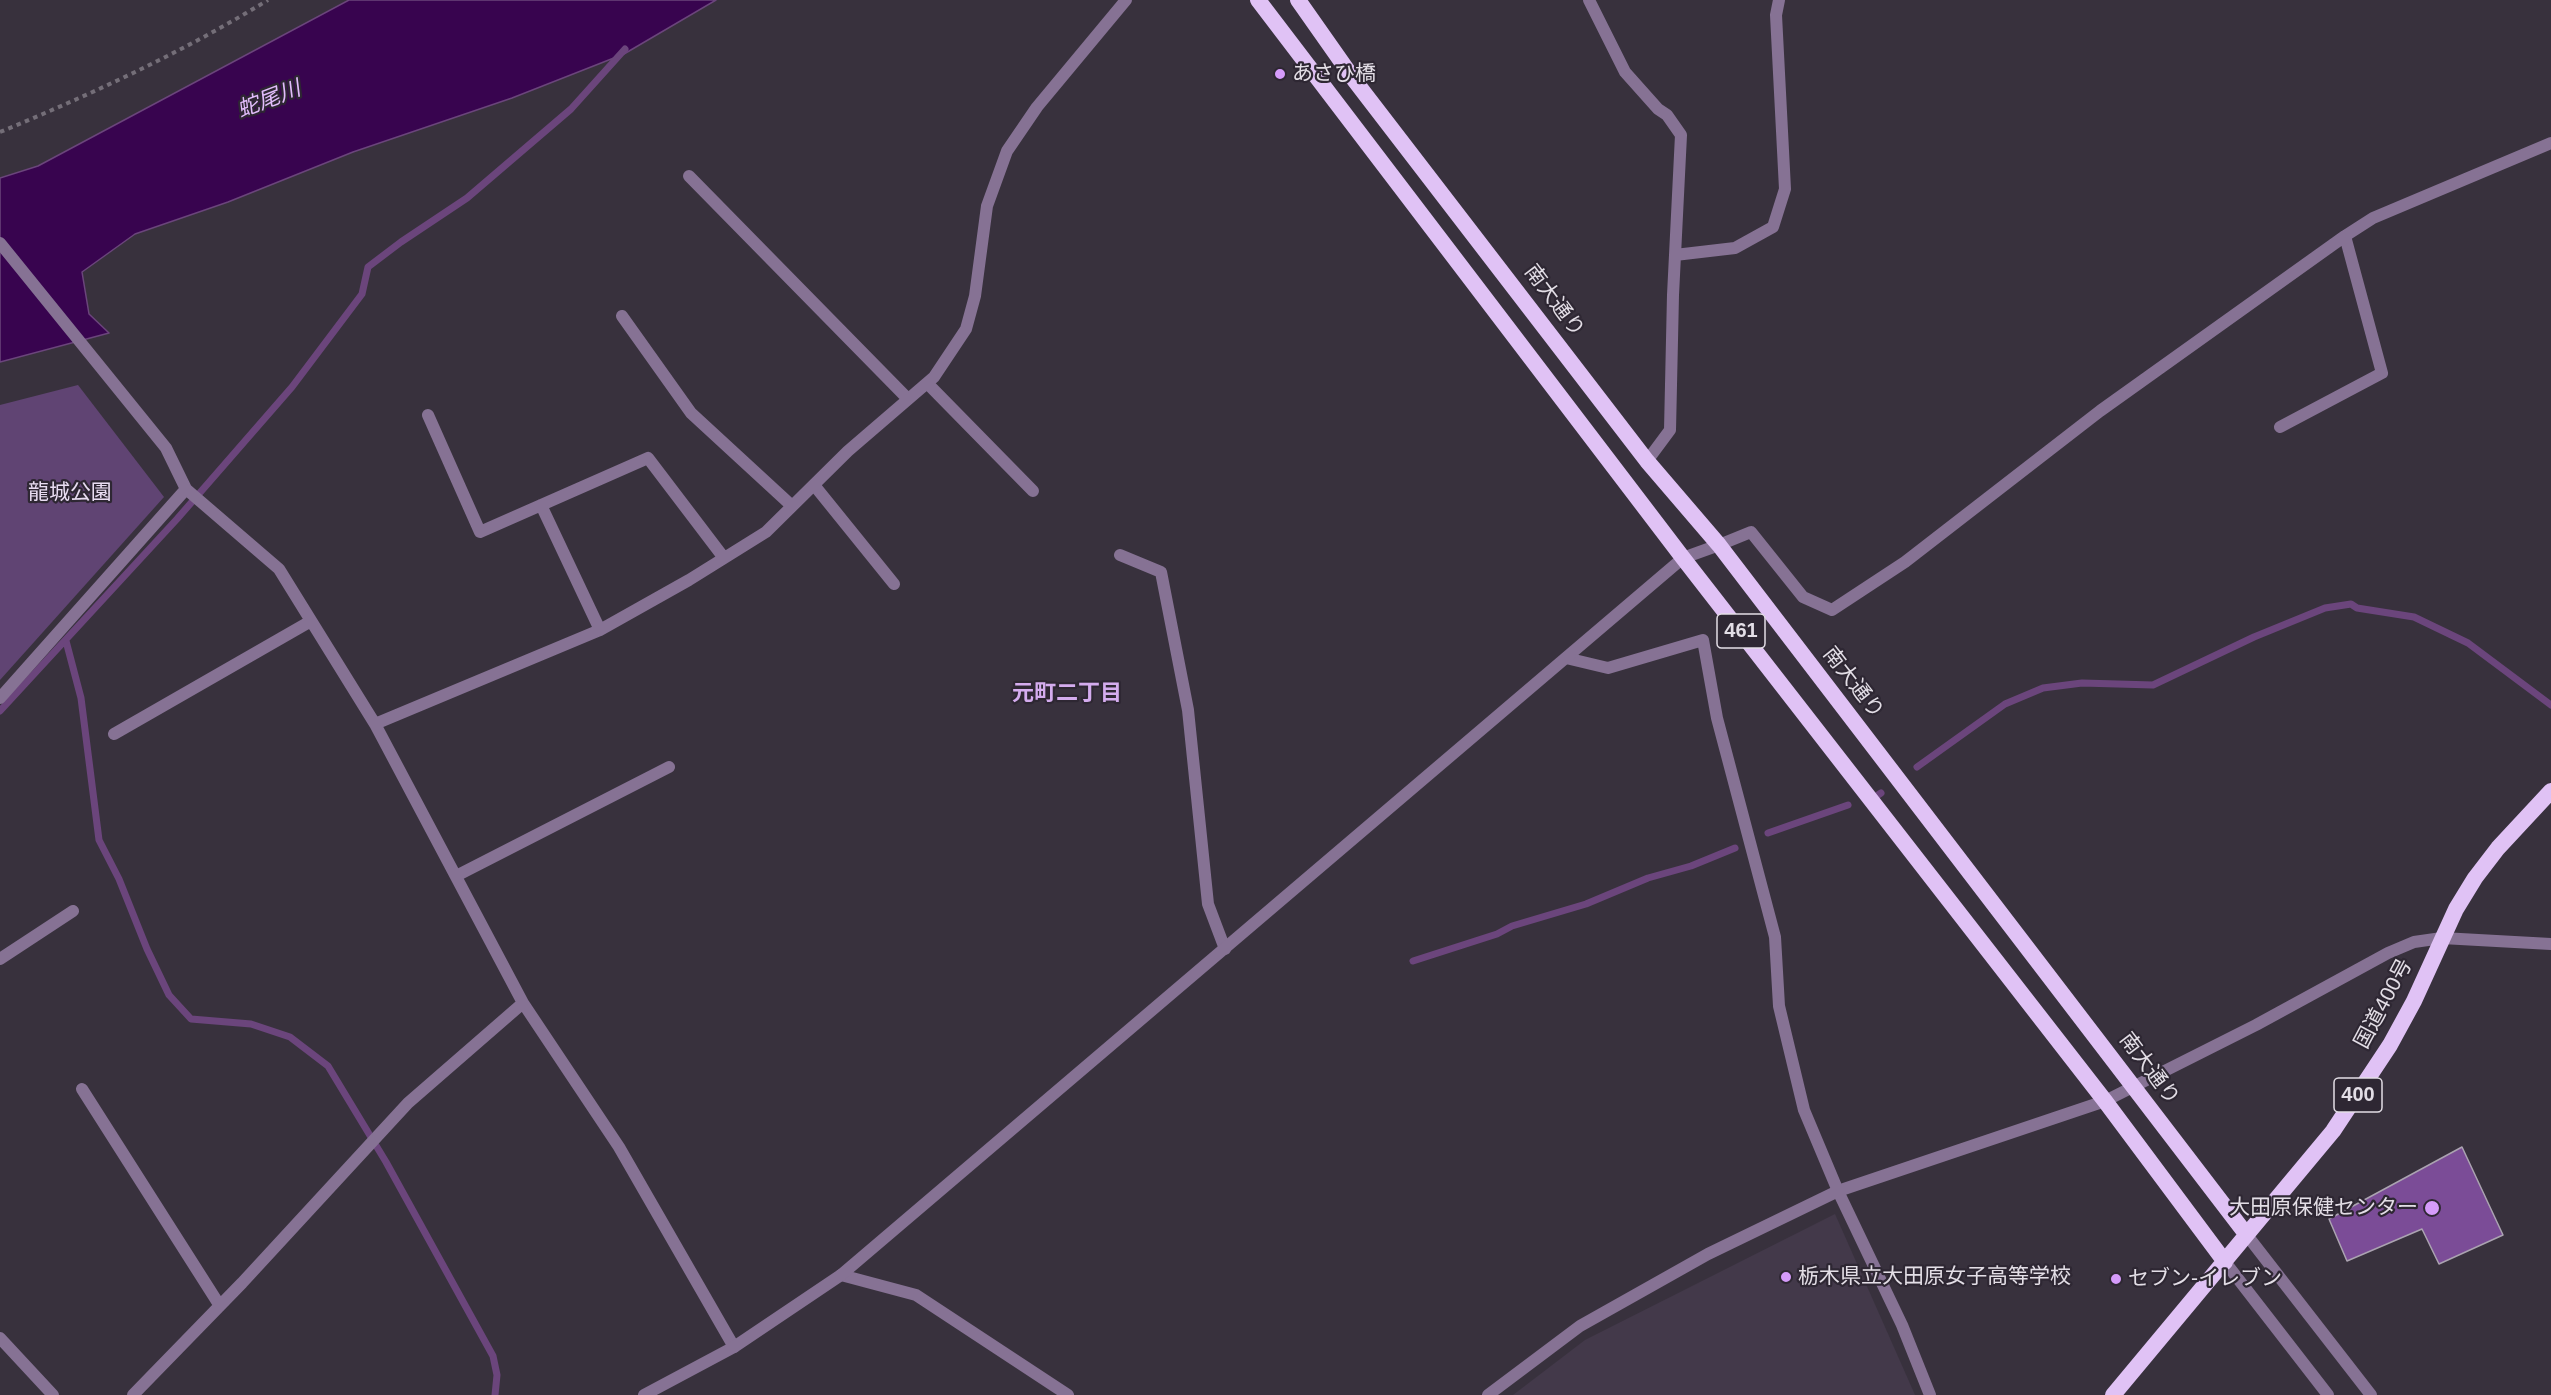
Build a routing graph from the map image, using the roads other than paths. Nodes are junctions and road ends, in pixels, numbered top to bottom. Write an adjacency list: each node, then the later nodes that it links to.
1 (1125, 0): 12 (street)
2 (1258, 0): 25 (highway, 461)
3 (1298, 0): 16 (highway, 南大通り / 461)
4 (1589, 0): 10 (street)
5 (1779, 0): 10 (street)
6 (2551, 143): 8 (street)
7 (689, 176): 13 (street)
8 (2345, 236): 15 (street); 22 (street)
9 (0, 243): 18 (street)
10 (1675, 255): 16 (street)
11 (622, 316): 21 (street)
12 (927, 383): 13 (street); 19 (street)
13 (908, 399): 17 (street)
14 (428, 414): 20 (street)
15 (2280, 427)
16 (1647, 461): 22 (highway, 南大通り / 461)
17 (814, 485): 21 (street); 26 (street)
18 (186, 489): 27 (street); 30 (street)
19 (1033, 491)
20 (541, 505): 24 (street); 28 (street)
21 (792, 506): 24 (street)
22 (1719, 545): 25 (street); 42 (highway, 南大通り / 461)
23 (1120, 555): 39 (street)
24 (724, 558): 28 (street)
25 (1683, 558): 29 (street); 44 (highway, 461)
26 (894, 584)
27 (311, 621): 31 (street); 32 (street)
28 (600, 630): 31 (street)
29 (1566, 658): 39 (street); 45 (street)
30 (0, 698)
31 (375, 724): 35 (street)
32 (114, 734)
33 (669, 767): 35 (street)
34 (2551, 792): 37 (highway, 国道400号 / 400)
35 (456, 876): 41 (street)
36 (73, 911): 40 (street)
37 (2442, 938): 38 (street); 42 (street); 46 (highway, 国道400号 / 400)
38 (2551, 944)
39 (1225, 949): 48 (street)
40 (0, 959)
41 (523, 1003): 49 (street); 51 (street)
42 (2136, 1088): 44 (street); 46 (highway, 南大通り / 461)
43 (82, 1089): 49 (street)
44 (2105, 1101): 45 (street); 47 (highway, 461)
45 (1838, 1191): 56 (street); 57 (street)
46 (2246, 1234): 47 (highway, 国道400号 / 400); 60 (street, 南大通り)
47 (2225, 1262): 58 (highway, 400); 59 (street)
48 (841, 1275): 51 (street); 55 (street)
49 (220, 1305): 53 (street)
50 (0, 1338): 52 (street)
51 (734, 1347): 54 (street)
52 (53, 1395)
53 (133, 1395)
54 (644, 1395)
55 (1068, 1395)
56 (1488, 1395)
57 (1930, 1395)
58 (2114, 1395)
59 (2328, 1395)
60 (2371, 1395)

